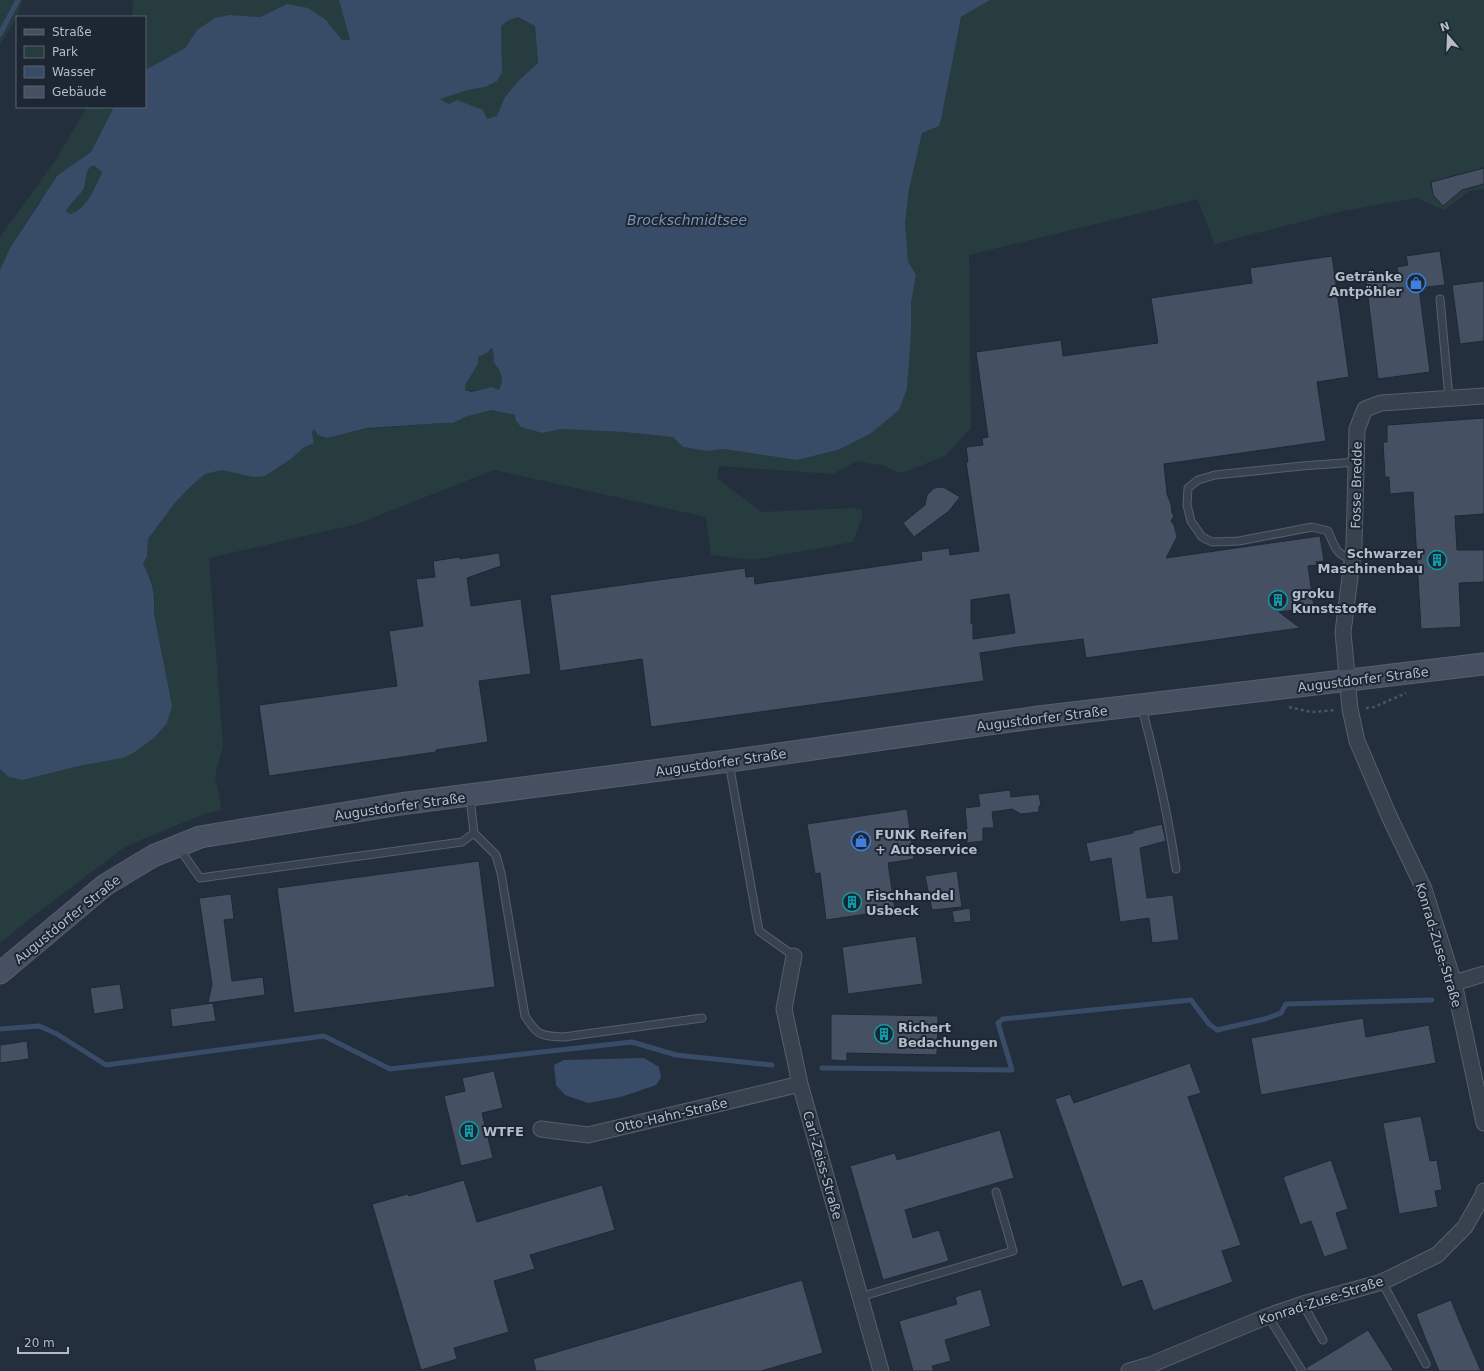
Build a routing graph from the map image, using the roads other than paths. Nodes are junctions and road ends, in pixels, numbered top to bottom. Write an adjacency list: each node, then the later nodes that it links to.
1 (1440, 299): 3 (lane)
2 (1484, 396): 3 (street, Fosse Bredde)
3 (1449, 398): 4 (street, Fosse Bredde)
4 (1356, 462): 5 (street, Fosse Bredde); 5 (lane)
5 (1353, 559): 7 (street, Fosse Bredde)
6 (1484, 664): 7 (main road, Augustdorfer Straße)
7 (1348, 681): 8 (main road, Augustdorfer Straße); 17 (street, Konrad-Zuse-Straße)
8 (1141, 705): 9 (main road, Augustdorfer Straße); 13 (lane)
9 (729, 761): 10 (main road, Augustdorfer Straße); 14 (lane)
10 (469, 795): 11 (lane); 12 (main road, Augustdorfer Straße)
11 (474, 833): 12 (lane); 18 (lane)
12 (178, 846): 15 (main road, Augustdorfer Straße)
13 (1176, 869)
14 (794, 956): 19 (street, Carl-Zeiss-Straße)
15 (0, 973)
16 (1484, 974): 17 (street)
17 (1454, 982): 20 (street, Konrad-Zuse-Straße)
18 (702, 1018)
19 (800, 1084): 21 (street, Otto-Hahn-Straße); 25 (street, Carl-Zeiss-Straße)
20 (1484, 1123)
21 (541, 1129)
22 (1484, 1191): 24 (street, Konrad-Zuse-Straße)
23 (996, 1192): 25 (lane)
24 (1382, 1282): 26 (street, Konrad-Zuse-Straße); 29 (lane)
25 (860, 1296): 30 (street, Carl-Zeiss-Straße)
26 (1303, 1304): 27 (street, Konrad-Zuse-Straße); 28 (lane)
27 (1268, 1316): 31 (street, Konrad-Zuse-Straße); 32 (lane)
28 (1323, 1340)
29 (1426, 1364)
30 (881, 1371)
31 (1129, 1371)
32 (1302, 1371)

